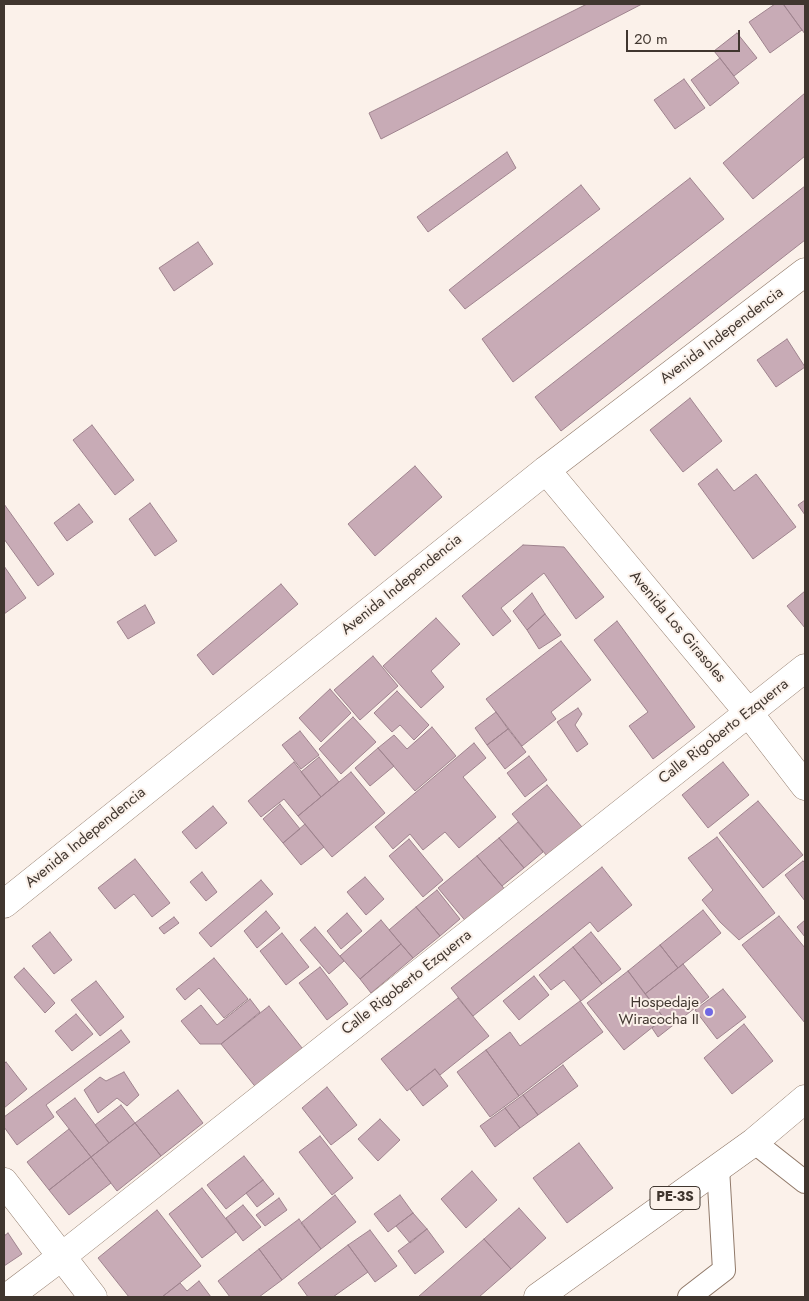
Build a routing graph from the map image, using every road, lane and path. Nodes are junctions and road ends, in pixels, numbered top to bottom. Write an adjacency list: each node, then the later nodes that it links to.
1 (805, 272): 2 (main road, Avenida Independencia)
2 (546, 470): 4 (main road, Avenida Los Girasoles); 6 (main road, Avenida Independencia)
3 (805, 668): 4 (main road, Calle Rigoberto Ezquerra)
4 (748, 712): 5 (main road, Avenida Los Girasoles); 12 (main road, Calle Rigoberto Ezquerra)
5 (805, 786)
6 (4, 904)
7 (805, 1099): 8 (main road, PE-3S)
8 (754, 1142): 9 (main road, PE-3S); 11 (lane)
9 (718, 1168): 15 (main road, PE-3S); 16 (lane)
10 (4, 1182): 12 (main road)
11 (805, 1182)
12 (62, 1257): 13 (main road, Calle Rigoberto Ezquerra); 14 (main road)
13 (8, 1297)
14 (93, 1297)
15 (538, 1297)
16 (689, 1297)

